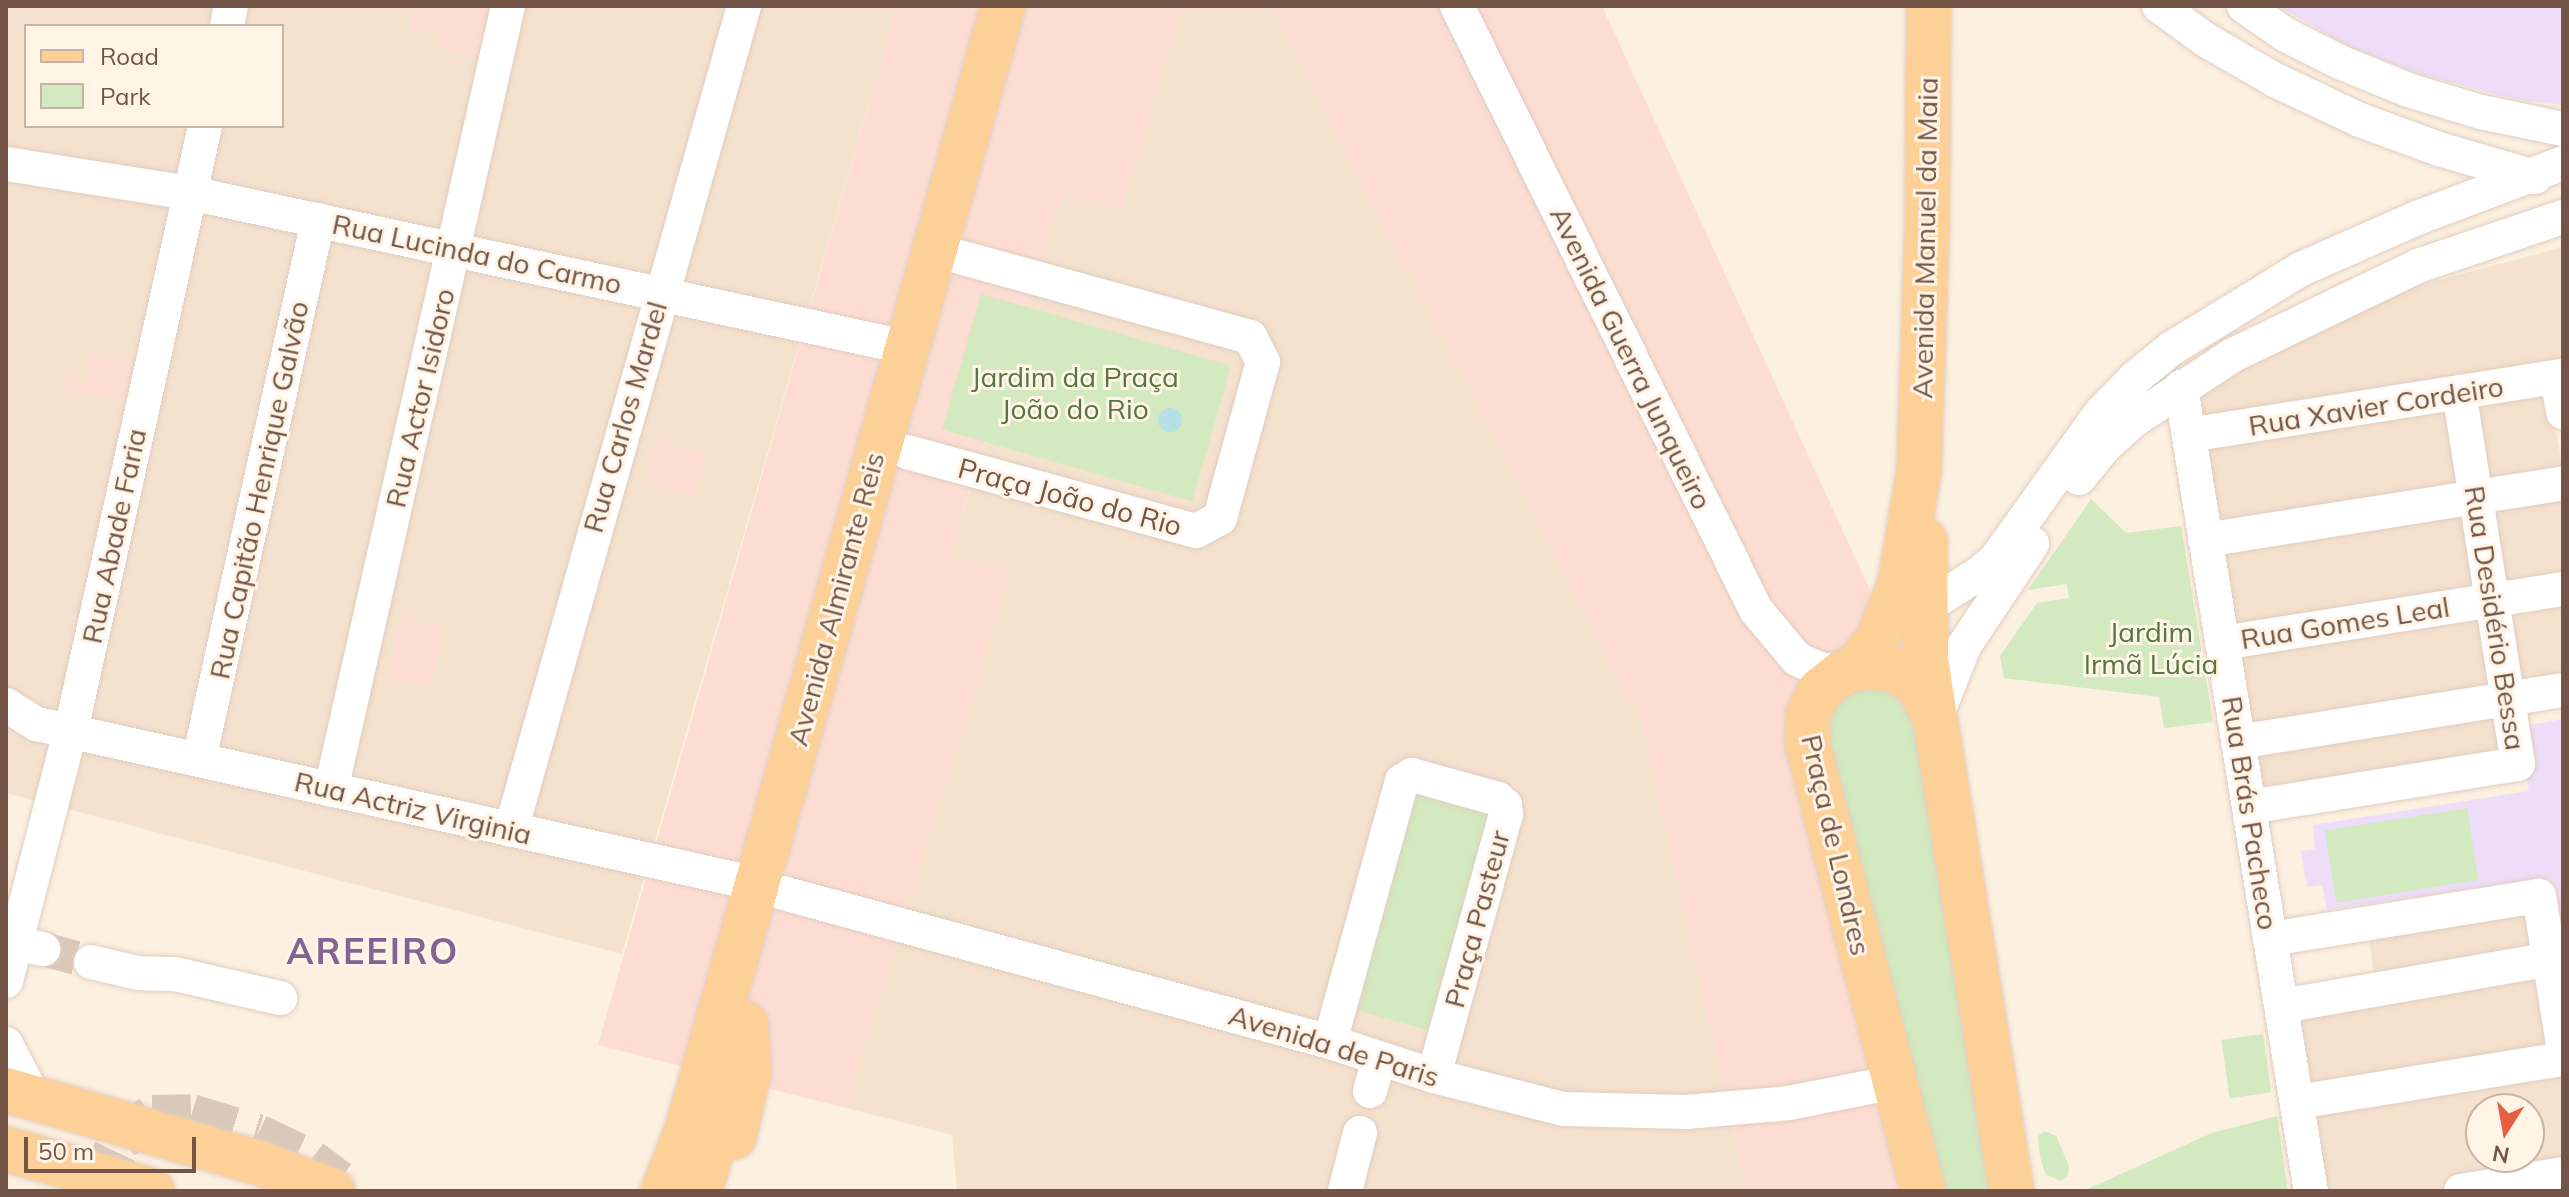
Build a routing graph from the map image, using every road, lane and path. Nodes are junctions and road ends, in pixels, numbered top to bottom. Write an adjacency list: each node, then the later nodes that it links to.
1 (508, 6): 18 (street, Rua Actor Isidoro)
2 (744, 6): 20 (street, Rua Carlos Mardel)
3 (1003, 6): 21 (main road, Avenida Almirante Reis)
4 (1028, 6): 19 (main road, Avenida Almirante Reis)
5 (1457, 6): 36 (street, Avenida Guerra Junqueiro)
6 (1929, 6): 28 (main road, Avenida Manuel da Maia)
7 (2159, 6): 13 (street)
8 (2244, 6): 10 (street)
9 (205, 128): 15 (street, Rua Abade Faria)
10 (2563, 129)
11 (2563, 163): 13 (street)
12 (6, 164): 15 (street, Rua Lucinda do Carmo)
13 (2530, 176): 14 (street); 34 (street)
14 (2563, 185)
15 (190, 193): 17 (street, Rua Lucinda do Carmo); 41 (street, Rua Abade Faria)
16 (2563, 217): 23 (street)
17 (318, 220): 18 (street, Rua Lucinda do Carmo); 43 (street, Rua Capitão Henrique Galvão)
18 (454, 250): 20 (street, Rua Lucinda do Carmo); 44 (street, Rua Actor Isidoro)
19 (960, 257): 21 (main road, Avenida Almirante Reis); 27 (street, Praça João do Rio)
20 (660, 294): 21 (street, Rua Lucinda do Carmo); 46 (street, Rua Carlos Mardel)
21 (919, 351): 27 (main road, Avenida Almirante Reis); 47 (main road, Avenida Almirante Reis)
22 (2560, 377): 24 (street, Rua Xavier Cordeiro); 25 (street)
23 (2181, 387): 26 (street, Rua Brás Pacheco); 40 (street)
24 (2459, 393): 26 (street, Rua Xavier Cordeiro); 30 (street, Rua Desidério Bessa)
25 (2563, 412)
26 (2189, 435): 31 (street, Rua Brás Pacheco)
27 (907, 452): 47 (main road, Avenida Almirante Reis)
28 (1919, 470): 34 (main road, Avenida Manuel da Maia); 36 (main road, Avenida Manuel da Maia)
29 (2563, 483): 30 (street)
30 (2476, 497): 31 (street); 33 (street, Rua Desidério Bessa)
31 (2205, 540): 35 (street, Rua Brás Pacheco)
32 (2563, 589): 33 (street, Rua Gomes Leal)
33 (2492, 600): 35 (street, Rua Gomes Leal); 38 (street, Rua Desidério Bessa)
34 (1927, 606): 36 (street); 40 (main road, Avenida Manuel da Maia)
35 (2222, 643): 42 (street, Rua Brás Pacheco)
36 (1859, 659): 40 (main road); 62 (main road, Praça de Londres)
37 (2563, 690): 38 (street)
38 (2508, 699): 42 (street); 45 (street, Rua Desidério Bessa)
39 (6, 705): 41 (street, Rua Actriz Virginia)
40 (1935, 718): 70 (main road)
41 (70, 731): 43 (street, Rua Actriz Virginia); 48 (street, Rua Abade Faria)
42 (2238, 742): 45 (street, Rua Brás Pacheco)
43 (199, 760): 44 (street, Rua Actriz Virginia)
44 (331, 790): 46 (street, Rua Actriz Virginia)
45 (2249, 807): 49 (street, Rua Brás Pacheco)
46 (511, 830): 47 (street, Rua Actriz Virginia)
47 (770, 889): 55 (main road, Avenida Almirante Reis); 56 (street, Avenida de Paris); 75 (main road, Avenida Almirante Reis)
48 (20, 934): 52 (street, Rua Abade Faria)
49 (2270, 939): 50 (street); 54 (street, Rua Brás Pacheco)
50 (2556, 958): 54 (street); 58 (street)
51 (91, 962): 53 (street)
52 (6, 981)
53 (280, 998)
54 (2282, 1006): 65 (street, Rua Brás Pacheco)
55 (746, 1024): 76 (main road, Avenida Almirante Reis); 77 (main road)
56 (1330, 1042): 59 (street, Avenida de Paris); 61 (street, Praça Pasteur)
57 (6, 1044): 64 (street)
58 (2563, 1045)
59 (1379, 1059): 61 (street, Avenida de Paris); 63 (street)
60 (2563, 1059): 65 (street)
61 (1434, 1076): 62 (street, Avenida de Paris)
62 (1895, 1082): 79 (main road, Praça de Londres)
63 (1370, 1091)
64 (15, 1102): 73 (main road); 74 (main road)
65 (2297, 1102): 80 (street, Rua Brás Pacheco)
66 (1360, 1133): 78 (street)
67 (6, 1149): 72 (main road)
68 (2563, 1174): 81 (street)
69 (6, 1176): 71 (main road)
70 (2013, 1188)
71 (54, 1190)
72 (152, 1191)
73 (258, 1191)
74 (333, 1191)
75 (663, 1191)
76 (700, 1191)
77 (727, 1191)
78 (1345, 1191)
79 (1923, 1191)
80 (2311, 1191)
81 (2461, 1191)

